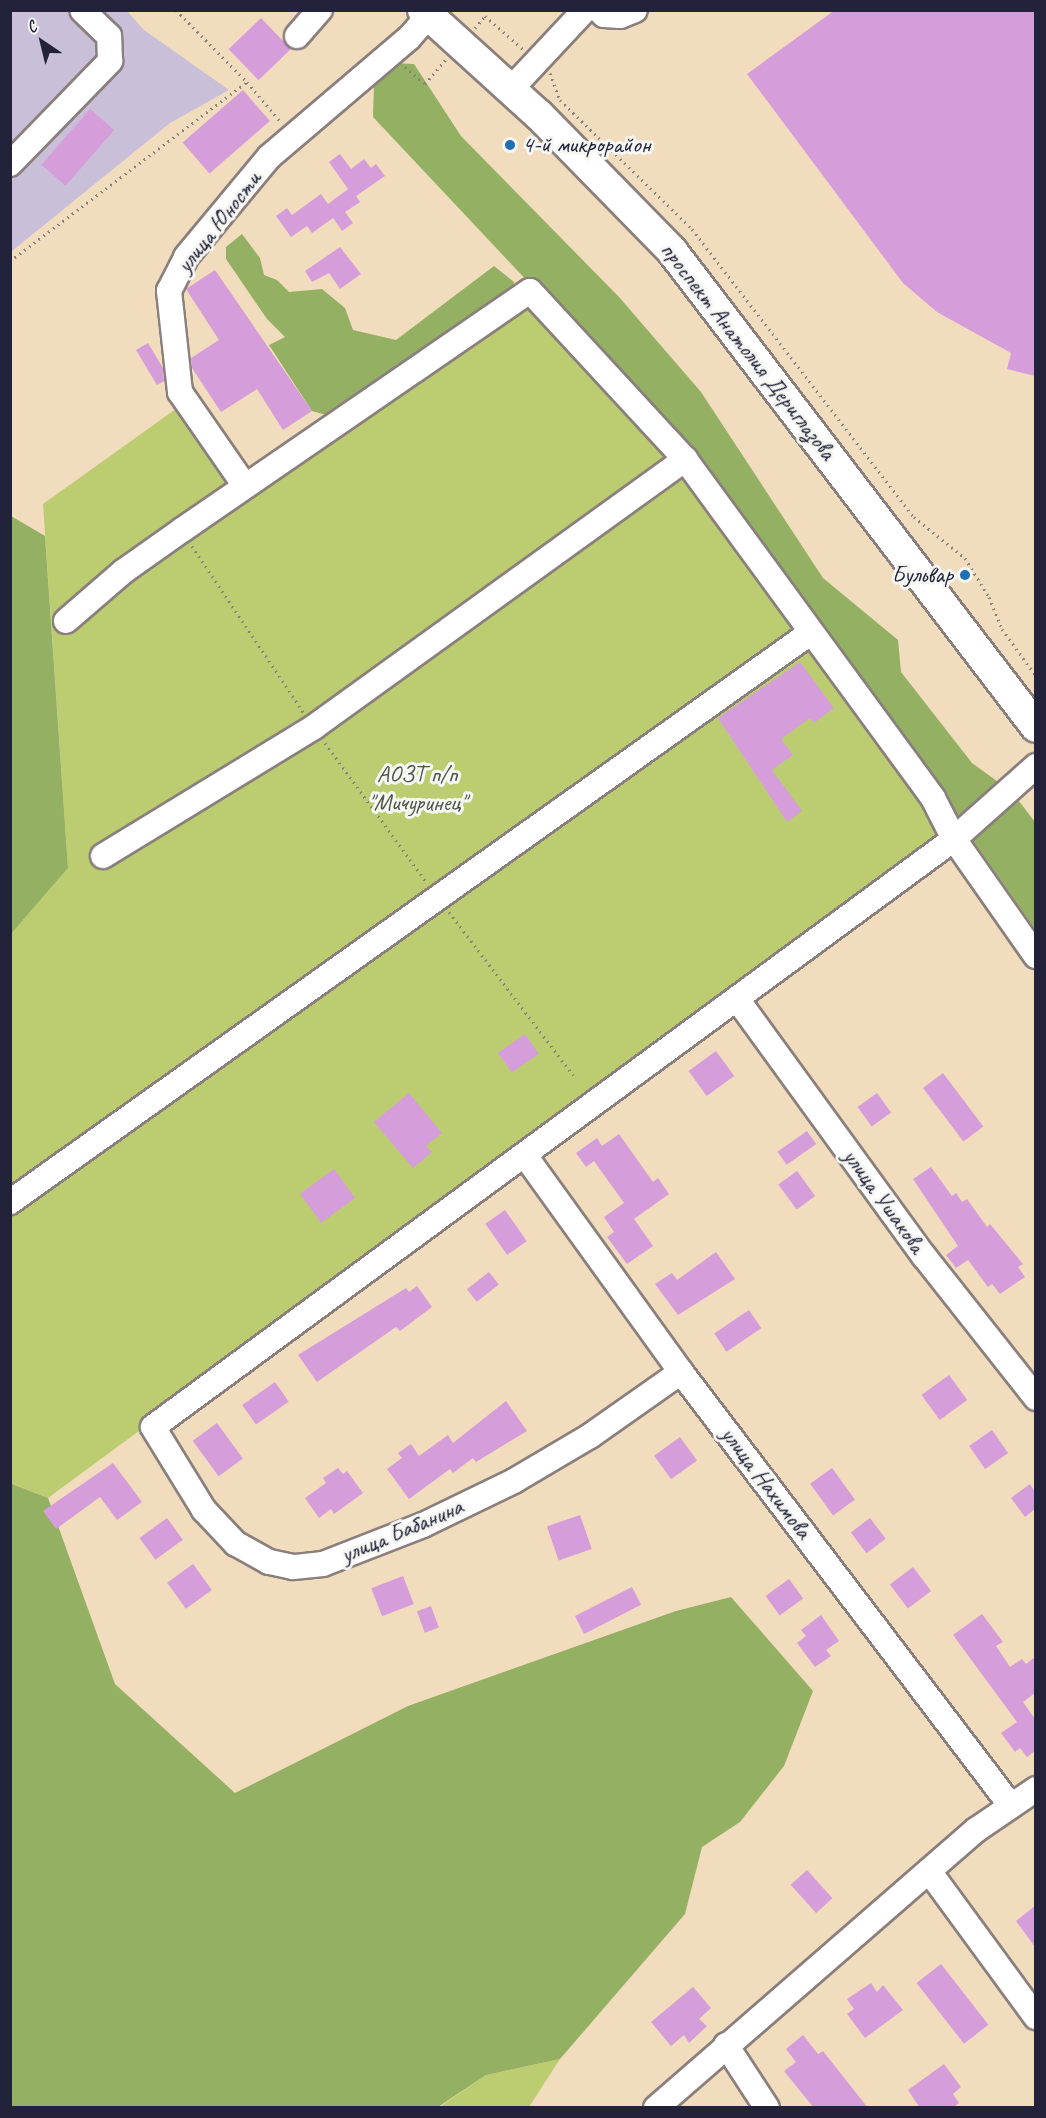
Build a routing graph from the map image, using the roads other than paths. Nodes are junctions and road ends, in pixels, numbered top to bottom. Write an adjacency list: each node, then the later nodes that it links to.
1 (82, 10): 9 (street)
2 (320, 10): 7 (street)
3 (585, 10): 8 (street)
4 (599, 10): 5 (street)
5 (635, 10)
6 (426, 13): 8 (main road, проспект Анатолия Дериглазова); 11 (street, улица Юности)
7 (297, 36)
8 (511, 89): 14 (main road, проспект Анатолия Дериглазова)
9 (10, 164)
10 (685, 459): 11 (street); 13 (street); 17 (street)
11 (245, 486): 12 (street)
12 (66, 621)
13 (810, 633): 16 (street); 21 (street)
14 (1035, 727)
15 (1035, 766): 16 (street)
16 (954, 839): 18 (street); 19 (street)
17 (103, 856)
18 (1035, 956)
19 (737, 999): 20 (street); 23 (street, улица Ушакова)
20 (526, 1157): 22 (street, улица Нахимова); 22 (street, улица Бабанина)
21 (10, 1202)
22 (681, 1372): 25 (street, улица Нахимова)
23 (1035, 1398)
24 (1035, 1789): 25 (street)
25 (1011, 1806): 26 (street)
26 (929, 1871): 27 (street); 28 (street)
27 (1035, 2017)
28 (726, 2045): 29 (street); 30 (street)
29 (656, 2108)
30 (767, 2108)

